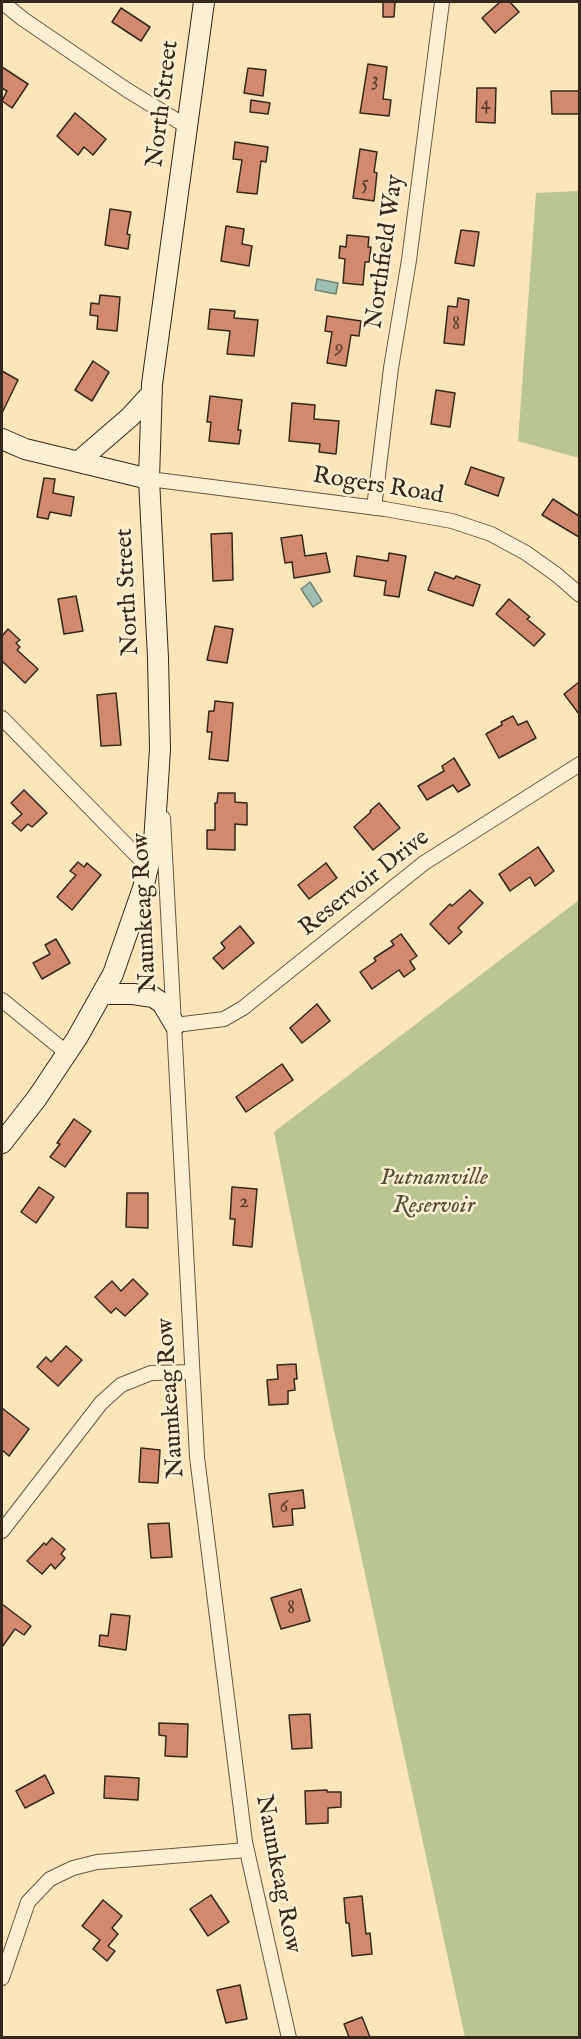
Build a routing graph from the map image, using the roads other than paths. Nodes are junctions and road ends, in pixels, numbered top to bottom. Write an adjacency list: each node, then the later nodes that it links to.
1 (3, 2): 4 (street)
2 (204, 2): 4 (street, North Street)
3 (442, 2): 9 (street, Northfield Way)
4 (186, 126): 5 (street, North Street)
5 (152, 393): 7 (street); 8 (street, North Street)
6 (2, 439): 7 (street)
7 (79, 461): 8 (street)
8 (149, 478): 9 (street, Rogers Road); 12 (street, North Street)
9 (374, 508): 10 (street, Rogers Road)
10 (579, 595)
11 (2, 717): 14 (street)
12 (160, 749): 14 (street, North Street); 17 (street, Naumkeag Row)
13 (579, 764): 17 (street, Reservoir Drive)
14 (148, 867): 15 (street, North Street)
15 (102, 994): 17 (street); 18 (street, North Street)
16 (2, 1000): 18 (street)
17 (175, 1025): 20 (street, Naumkeag Row)
18 (66, 1053): 19 (street, North Street)
19 (2, 1143)
20 (192, 1372): 21 (street); 22 (street, Naumkeag Row)
21 (2, 1531)
22 (247, 1850): 23 (street); 24 (street, Naumkeag Row)
23 (2, 1978)
24 (289, 2037)

